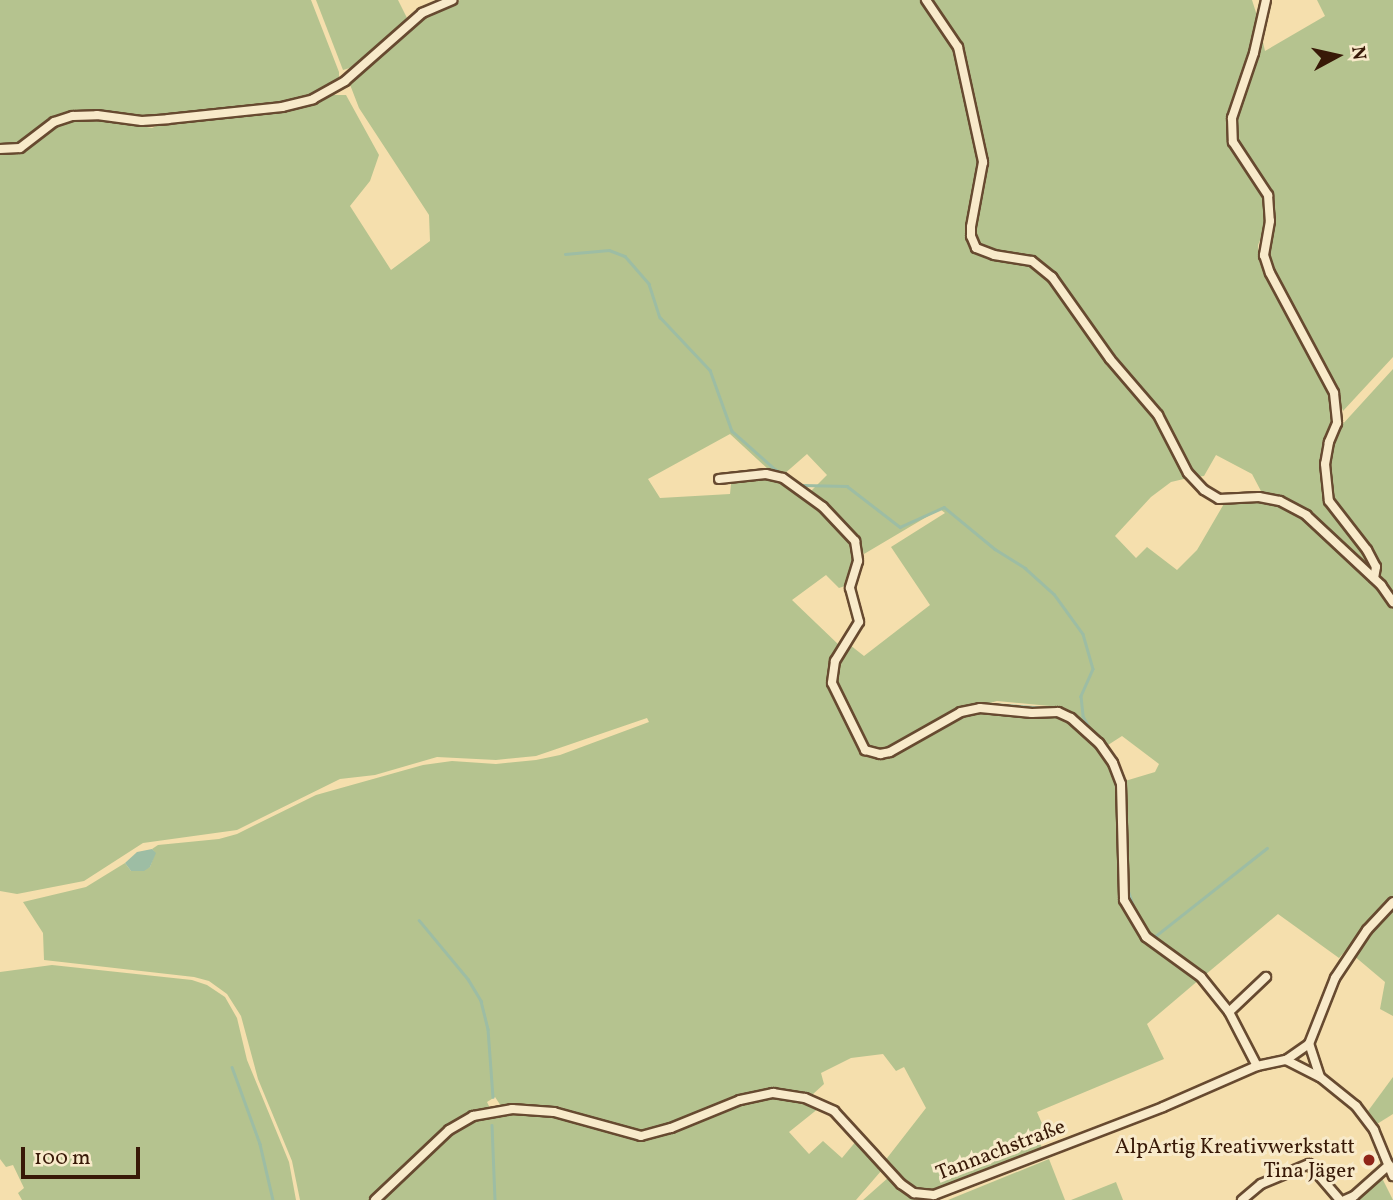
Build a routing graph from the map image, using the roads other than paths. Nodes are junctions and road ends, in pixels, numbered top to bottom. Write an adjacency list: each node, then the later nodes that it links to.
1 (452, 0): 4 (street)
2 (926, 0): 6 (street)
3 (1266, 0): 6 (street)
4 (0, 149)
5 (719, 479): 10 (street)
6 (1374, 578): 7 (street)
7 (1393, 602)
8 (1393, 902): 11 (street)
9 (1266, 977): 10 (street)
10 (1228, 1012): 13 (street)
11 (1309, 1044): 12 (street, Tannachstraße); 14 (street)
12 (1286, 1060): 13 (street, Tannachstraße); 14 (street)
13 (1257, 1066): 17 (street, Tannachstraße)
14 (1320, 1077): 15 (street)
15 (1389, 1165): 16 (street); 19 (street)
16 (1393, 1176)
17 (375, 1200)
18 (1242, 1200): 19 (street)
19 (1342, 1200)

